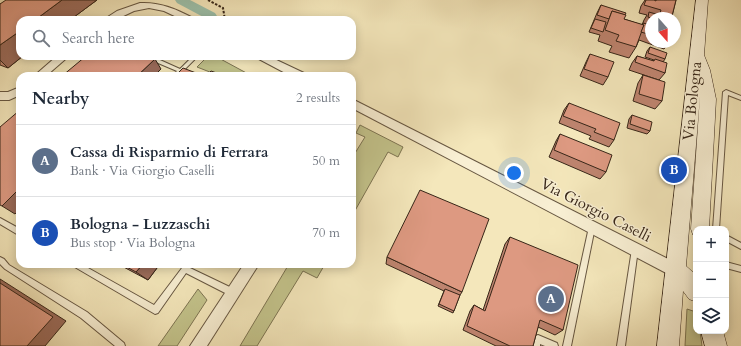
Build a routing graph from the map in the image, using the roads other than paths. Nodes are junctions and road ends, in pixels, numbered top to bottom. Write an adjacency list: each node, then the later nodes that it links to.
1 (702, 0): 4 (main road, Via Bologna)
2 (114, 16): 3 (street)
3 (178, 16)
4 (697, 51): 17 (main road, Via Bologna); 32 (main road, Via Bologna)
5 (59, 60): 9 (street)
6 (154, 60): 10 (lane)
7 (192, 60): 10 (lane)
8 (268, 60): 11 (street)
9 (44, 72)
10 (180, 72)
11 (292, 72)
12 (16, 93): 13 (street)
13 (0, 96)
14 (741, 98): 18 (lane)
15 (356, 108): 19 (street, Via Giorgio Caselli)
16 (0, 221): 20 (lane)
17 (700, 226)
18 (716, 226)
19 (592, 227): 23 (street, Via Giorgio Caselli); 40 (lane)
20 (16, 230)
21 (729, 240): 22 (lane)
22 (741, 246)
23 (635, 249): 32 (street, Via Giorgio Caselli); 41 (lane)
24 (0, 260): 26 (lane)
25 (729, 266): 31 (lane)
26 (4, 267): 36 (lane)
27 (82, 268): 28 (lane)
28 (186, 268)
29 (190, 268): 34 (lane)
30 (249, 268): 34 (street)
31 (741, 269)
32 (675, 270): 33 (main road); 42 (main road, Via Bologna)
33 (693, 287)
34 (233, 293): 37 (street)
35 (713, 334): 43 (main road)
36 (121, 346)
37 (198, 346)
38 (536, 346): 39 (lane)
39 (554, 346)
40 (567, 346)
41 (621, 346)
42 (668, 346)
43 (716, 346)

